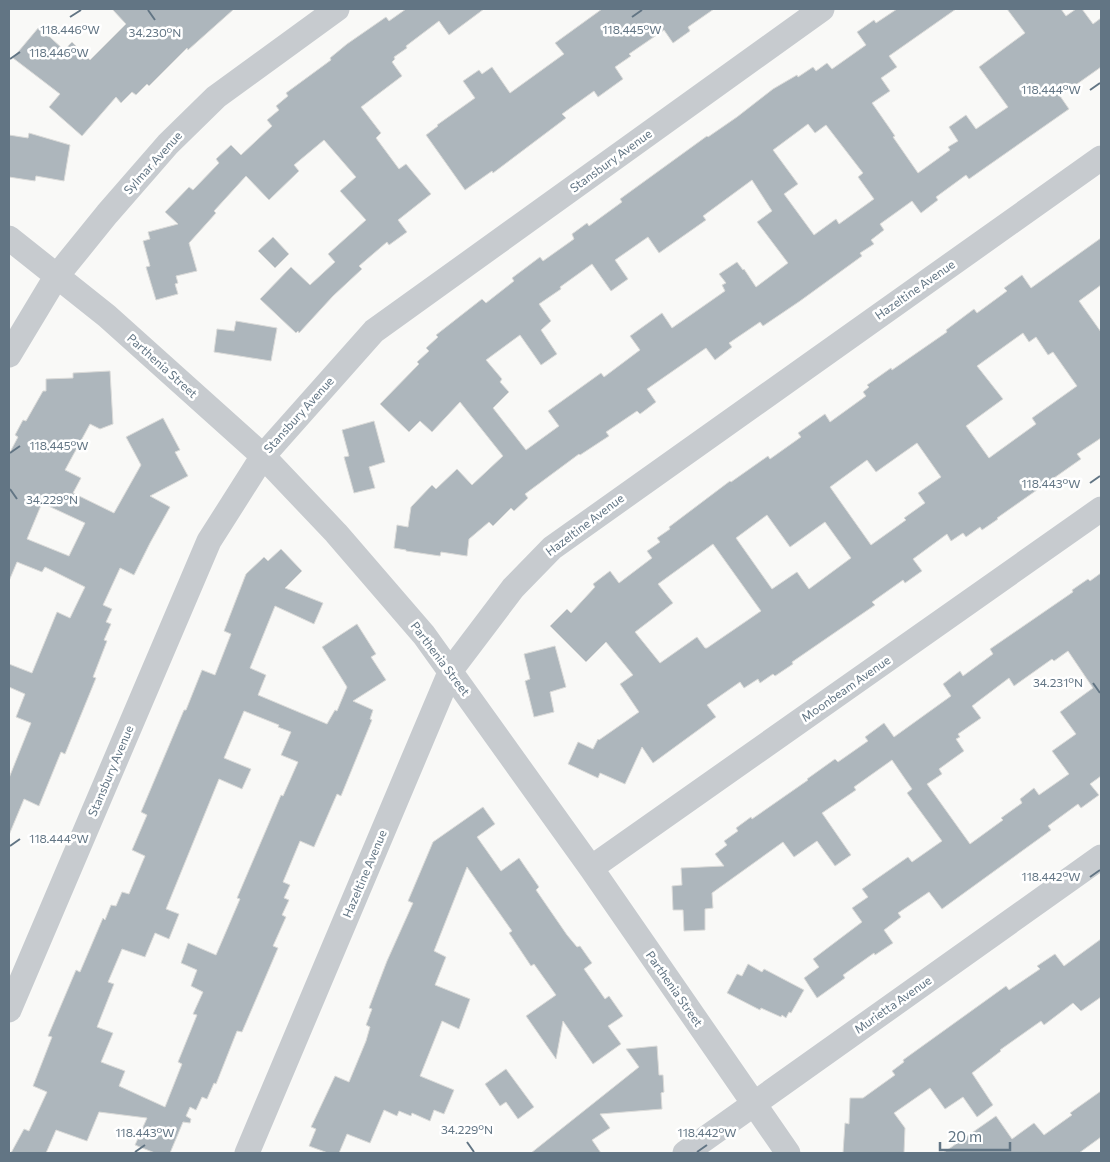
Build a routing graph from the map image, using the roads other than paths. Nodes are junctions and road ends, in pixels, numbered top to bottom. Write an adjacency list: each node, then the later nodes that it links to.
1 (337, 9): 5 (street, Sylmar Avenue)
2 (822, 9): 7 (street, Stansbury Avenue)
3 (1101, 158): 9 (street, Hazeltine Avenue)
4 (9, 238): 5 (street, Parthenia Street)
5 (56, 277): 6 (street, Sylmar Avenue); 7 (street, Parthenia Street)
6 (9, 355)
7 (263, 456): 9 (street, Parthenia Street); 12 (street, Stansbury Avenue)
8 (1101, 509): 11 (street, Moonbeam Avenue)
9 (451, 670): 11 (street, Parthenia Street); 14 (street, Hazeltine Avenue)
10 (1101, 857): 13 (street, Murietta Avenue)
11 (591, 868): 13 (street, Parthenia Street)
12 (9, 1010)
13 (753, 1104): 15 (street, Murietta Avenue); 16 (street, Parthenia Street)
14 (247, 1153)
15 (685, 1153)
16 (788, 1153)

